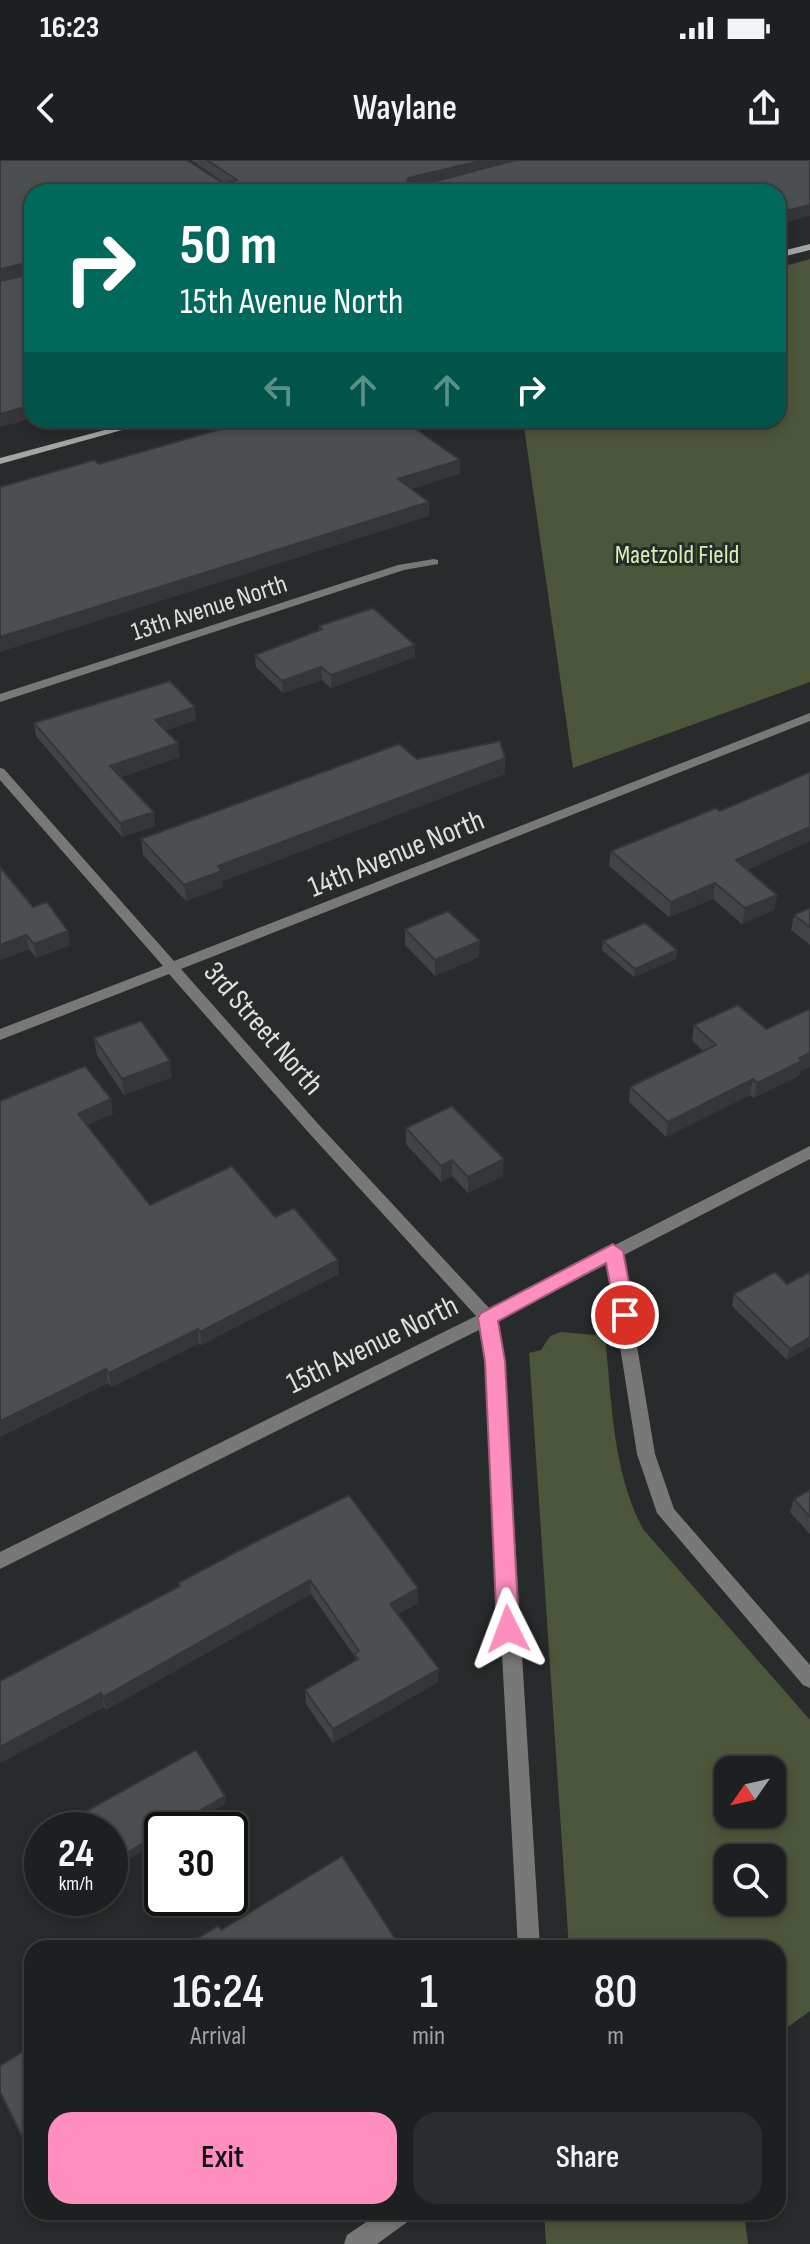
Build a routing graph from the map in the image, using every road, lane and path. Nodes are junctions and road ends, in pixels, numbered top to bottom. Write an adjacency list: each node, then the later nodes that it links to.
1 (810, 247): 2 (street)
2 (786, 253)
3 (123, 428): 4 (street)
4 (0, 461)
5 (434, 562): 6 (street, 13th Avenue North)
6 (0, 698)
7 (810, 717): 9 (street, 14th Avenue North)
8 (0, 772): 9 (street, 3rd Street North)
9 (174, 968): 10 (street, 14th Avenue North); 13 (street, 3rd Street North)
10 (0, 1035)
11 (810, 1152): 12 (street, 15th Avenue North)
12 (613, 1251): 13 (street, 15th Avenue North); 15 (street)
13 (488, 1318): 14 (street, 15th Avenue North); 16 (street)
14 (0, 1561)
15 (810, 1679)
16 (529, 1940)
17 (390, 2220): 18 (street)
18 (356, 2244)

